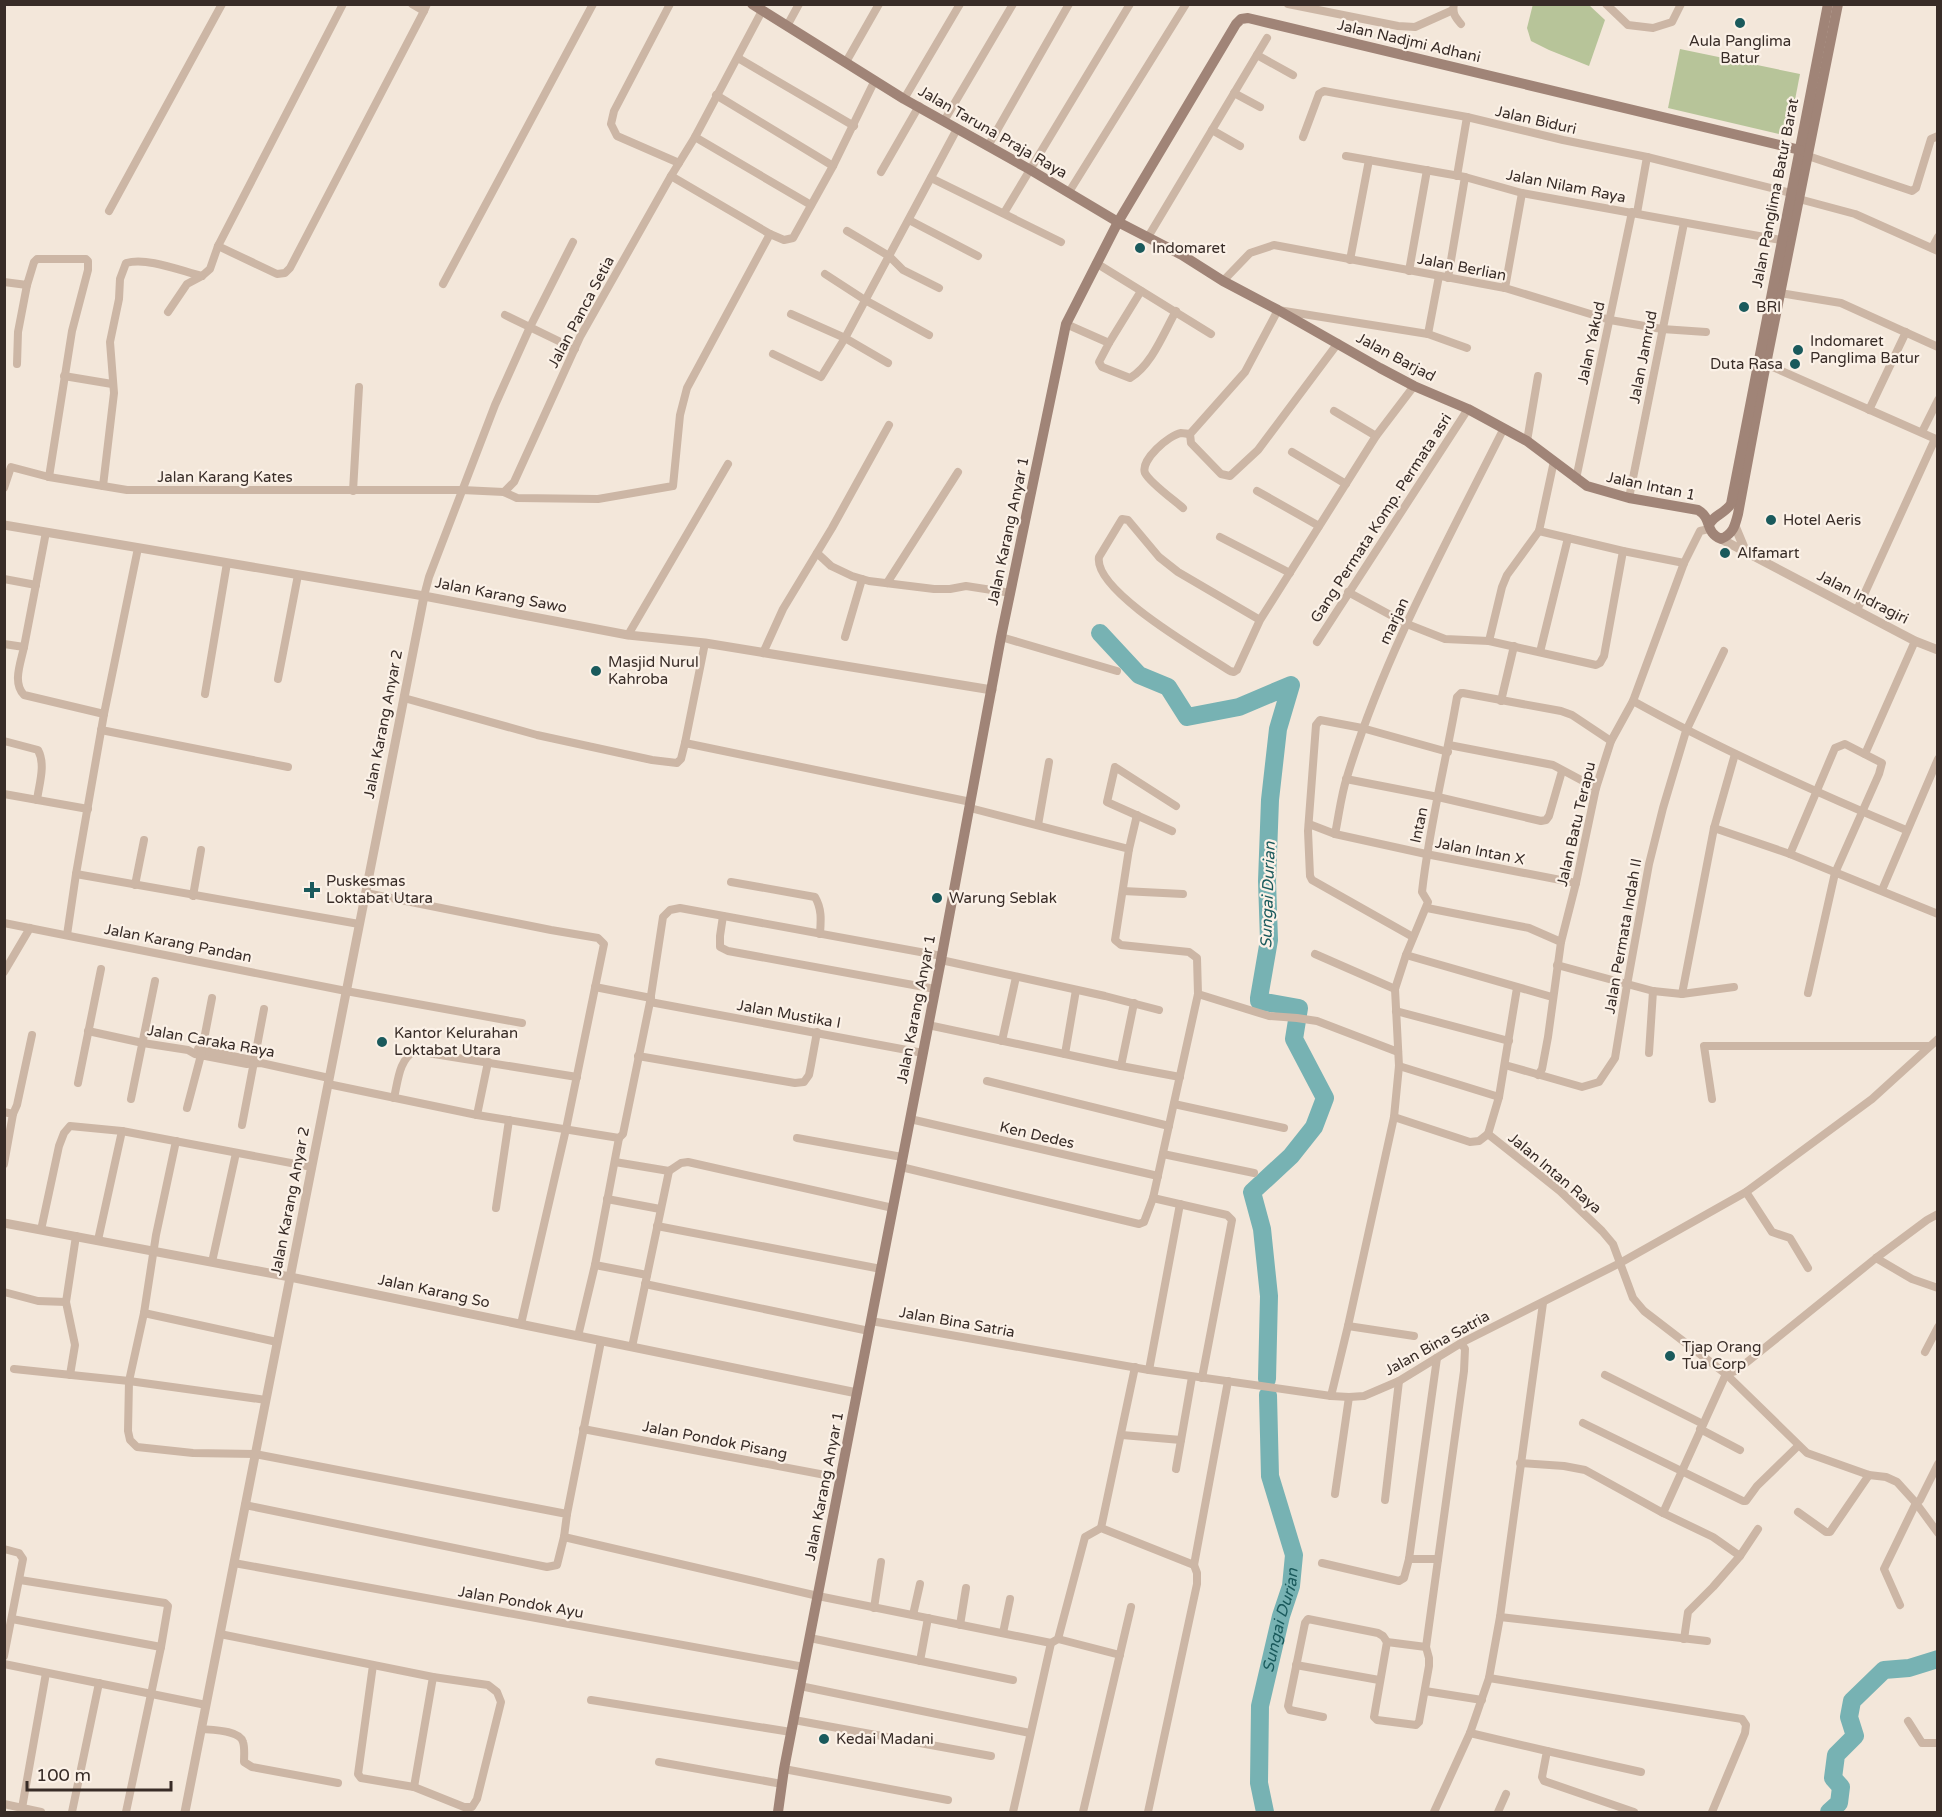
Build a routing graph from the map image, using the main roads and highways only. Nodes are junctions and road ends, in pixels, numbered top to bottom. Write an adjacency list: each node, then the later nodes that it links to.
1 (752, 4): 7 (main road, Jalan Taruna Praja Raya)
2 (1828, 4): 4 (main road, Jalan Panglima Batur Barat)
3 (1838, 4): 4 (main road, Jalan Panglima Batur Barat)
4 (1817, 84): 5 (main road, Jalan Panglima Batur Barat)
5 (1804, 153): 6 (main road, Jalan Panglima Batur Barat); 7 (main road, Jalan Nadjmi Adhani)
6 (1795, 196): 10 (main road, Jalan Panglima Batur Barat); 10 (main road, Jalan Panglima Batur Barat)
7 (1118, 222): 8 (main road, Jalan Taruna Praja Raya); 11 (main road, Jalan Karang Anyar 1)
8 (1223, 282): 9 (main road, Jalan Barjad)
9 (1554, 461): 10 (main road, Jalan Intan 1)
10 (1709, 526)
11 (777, 1812)

